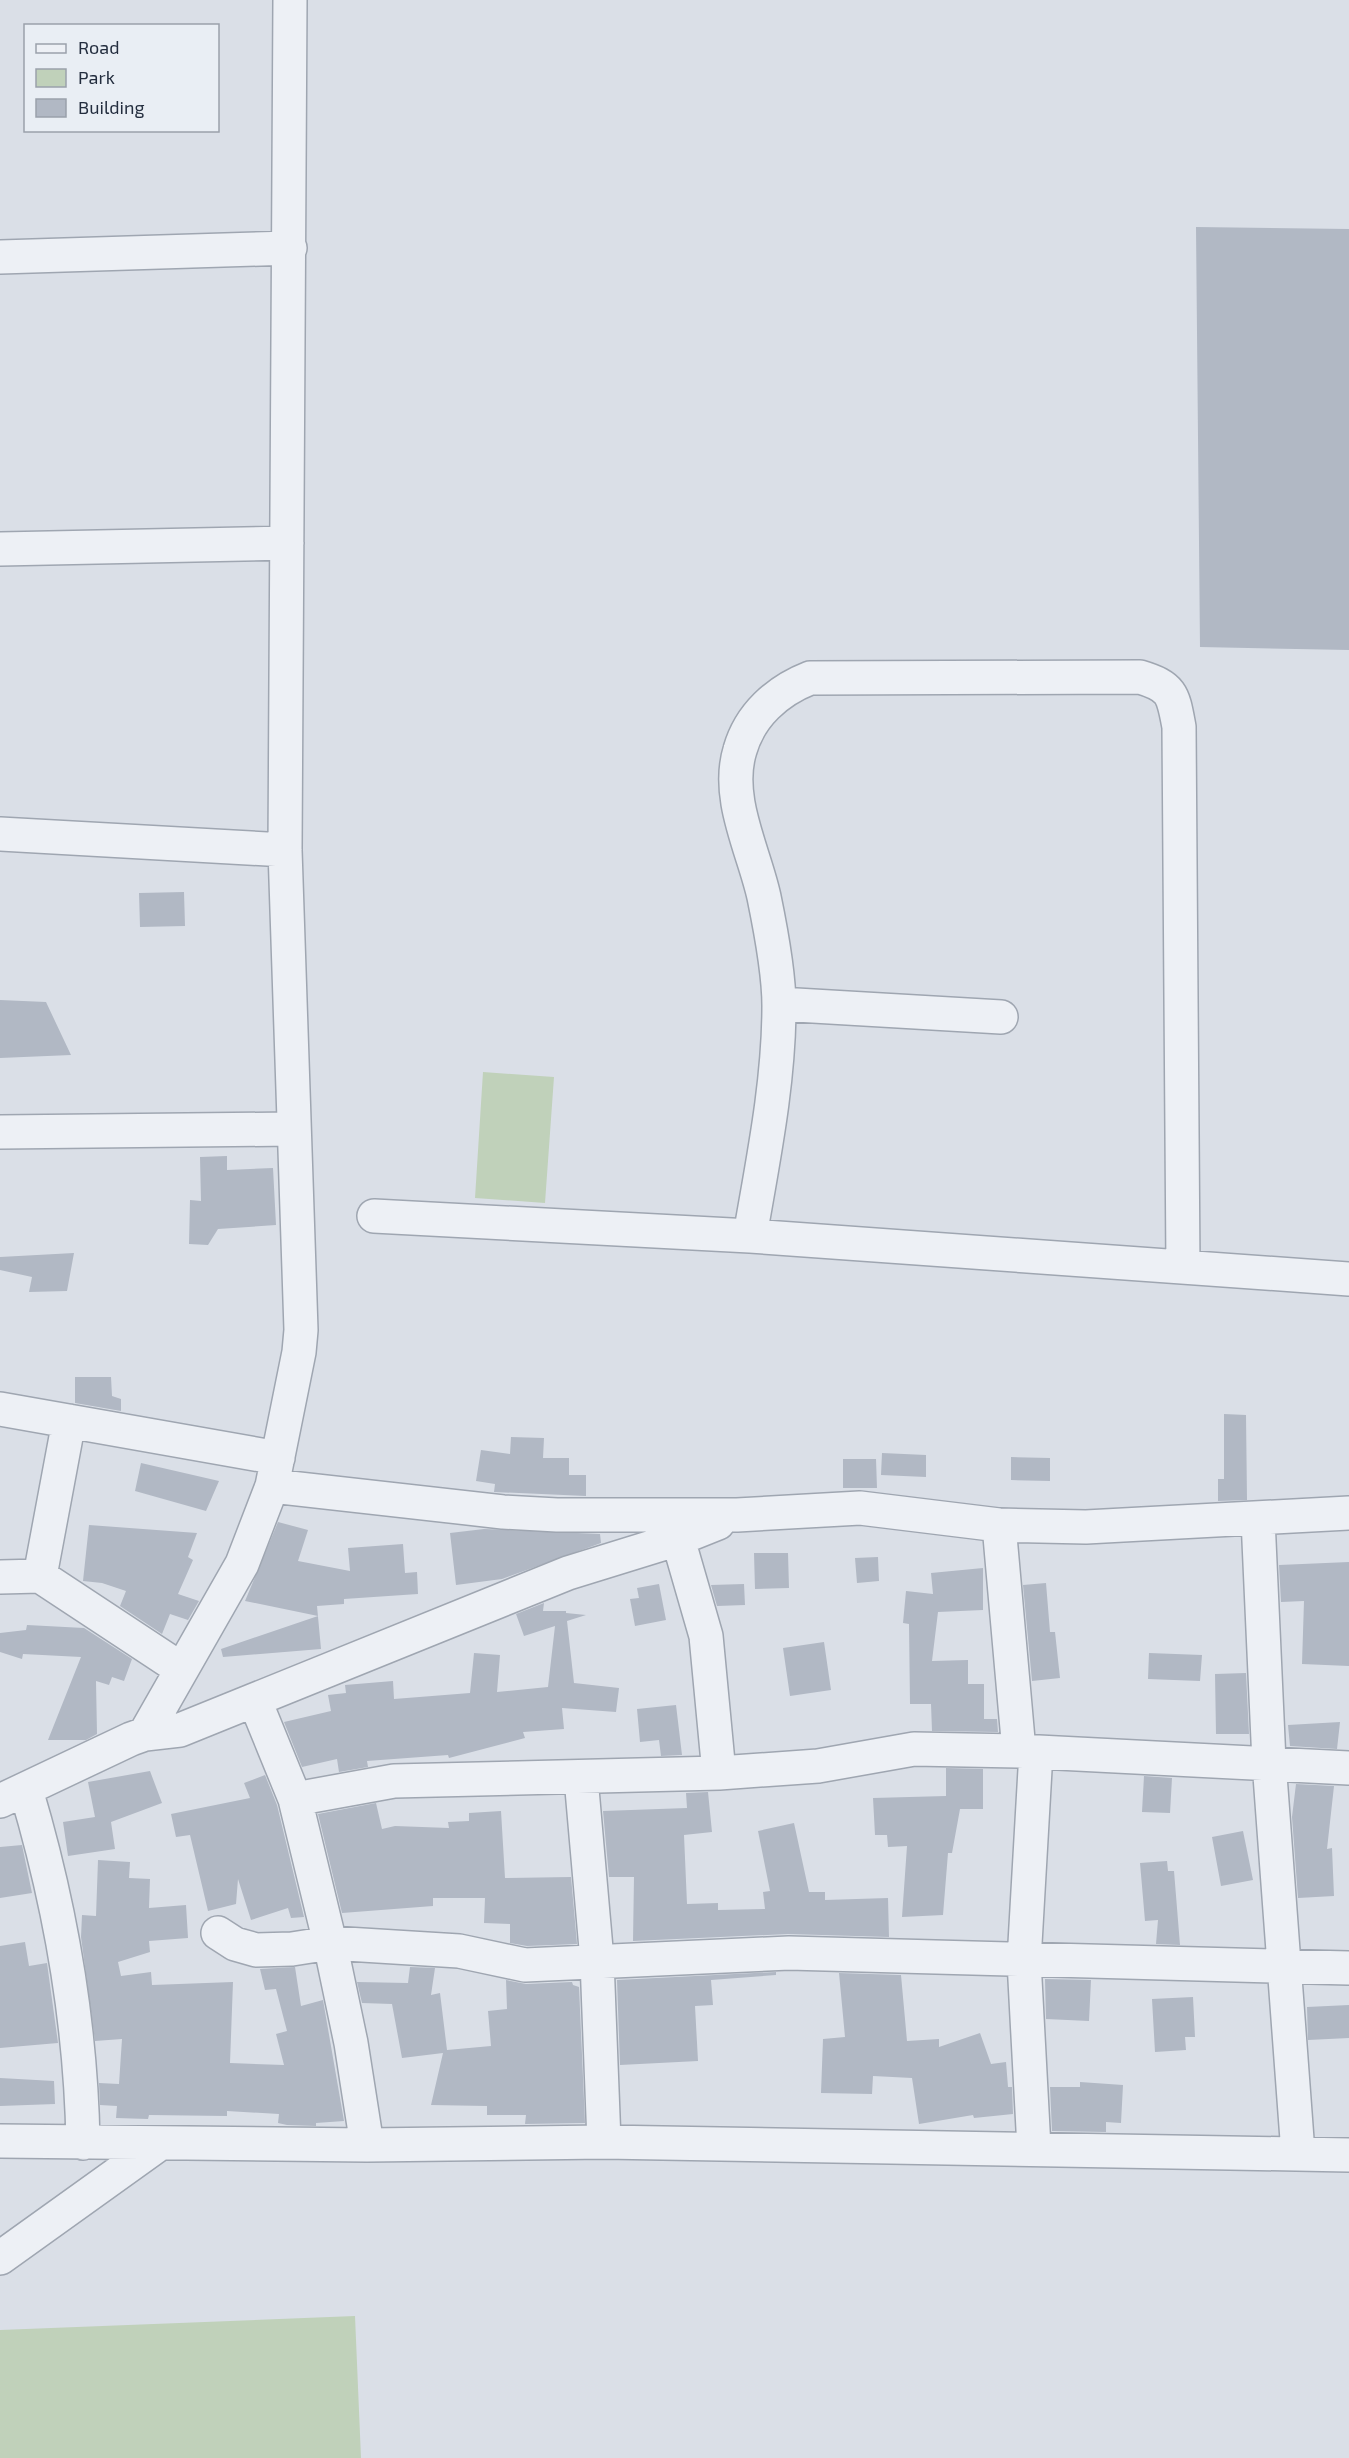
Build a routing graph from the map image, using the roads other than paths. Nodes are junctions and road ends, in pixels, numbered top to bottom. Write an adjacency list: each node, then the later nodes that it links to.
1 (290, 0): 2 (street)
2 (290, 248): 3 (street); 4 (street)
3 (0, 257)
4 (287, 543): 5 (street); 7 (street)
5 (0, 549)
6 (0, 834): 7 (street)
7 (285, 850): 10 (street)
8 (779, 1004): 9 (street); 13 (street); 14 (street)
9 (1001, 1017)
10 (292, 1129): 11 (street); 18 (street)
11 (0, 1132)
12 (374, 1215): 13 (street)
13 (750, 1236): 14 (street)
14 (1183, 1267): 15 (street)
15 (1349, 1279)
16 (0, 1409): 17 (street)
17 (69, 1421): 18 (street); 25 (street)
18 (275, 1472): 20 (street); 26 (street)
19 (1349, 1513): 21 (street)
20 (737, 1515): 22 (street); 23 (street)
21 (1258, 1519): 22 (street); 30 (street)
22 (999, 1524): 29 (street)
23 (678, 1539): 27 (street); 32 (street)
24 (0, 1576): 25 (street)
25 (40, 1576): 26 (street)
26 (182, 1669): 28 (street)
27 (255, 1701): 28 (street); 35 (street)
28 (145, 1734): 34 (street)
29 (1027, 1751): 30 (street); 32 (street); 39 (street)
30 (1269, 1762): 31 (street); 40 (street)
31 (1349, 1768)
32 (719, 1773): 33 (street)
33 (581, 1778): 35 (street); 38 (street)
34 (13, 1796): 44 (street)
35 (295, 1799): 37 (street)
36 (218, 1933): 37 (street)
37 (330, 1943): 38 (street); 46 (street)
38 (597, 1960): 39 (street); 43 (street)
39 (1024, 1961): 40 (street); 47 (street)
40 (1284, 1968): 41 (street); 48 (street)
41 (1349, 1968)
42 (0, 2141): 44 (street)
43 (604, 2142): 46 (street); 47 (street)
44 (83, 2143): 45 (street)
45 (159, 2144): 46 (street); 50 (street)
46 (367, 2145)
47 (1034, 2148): 48 (street)
48 (1298, 2153): 49 (street)
49 (1349, 2155)
50 (0, 2259)

